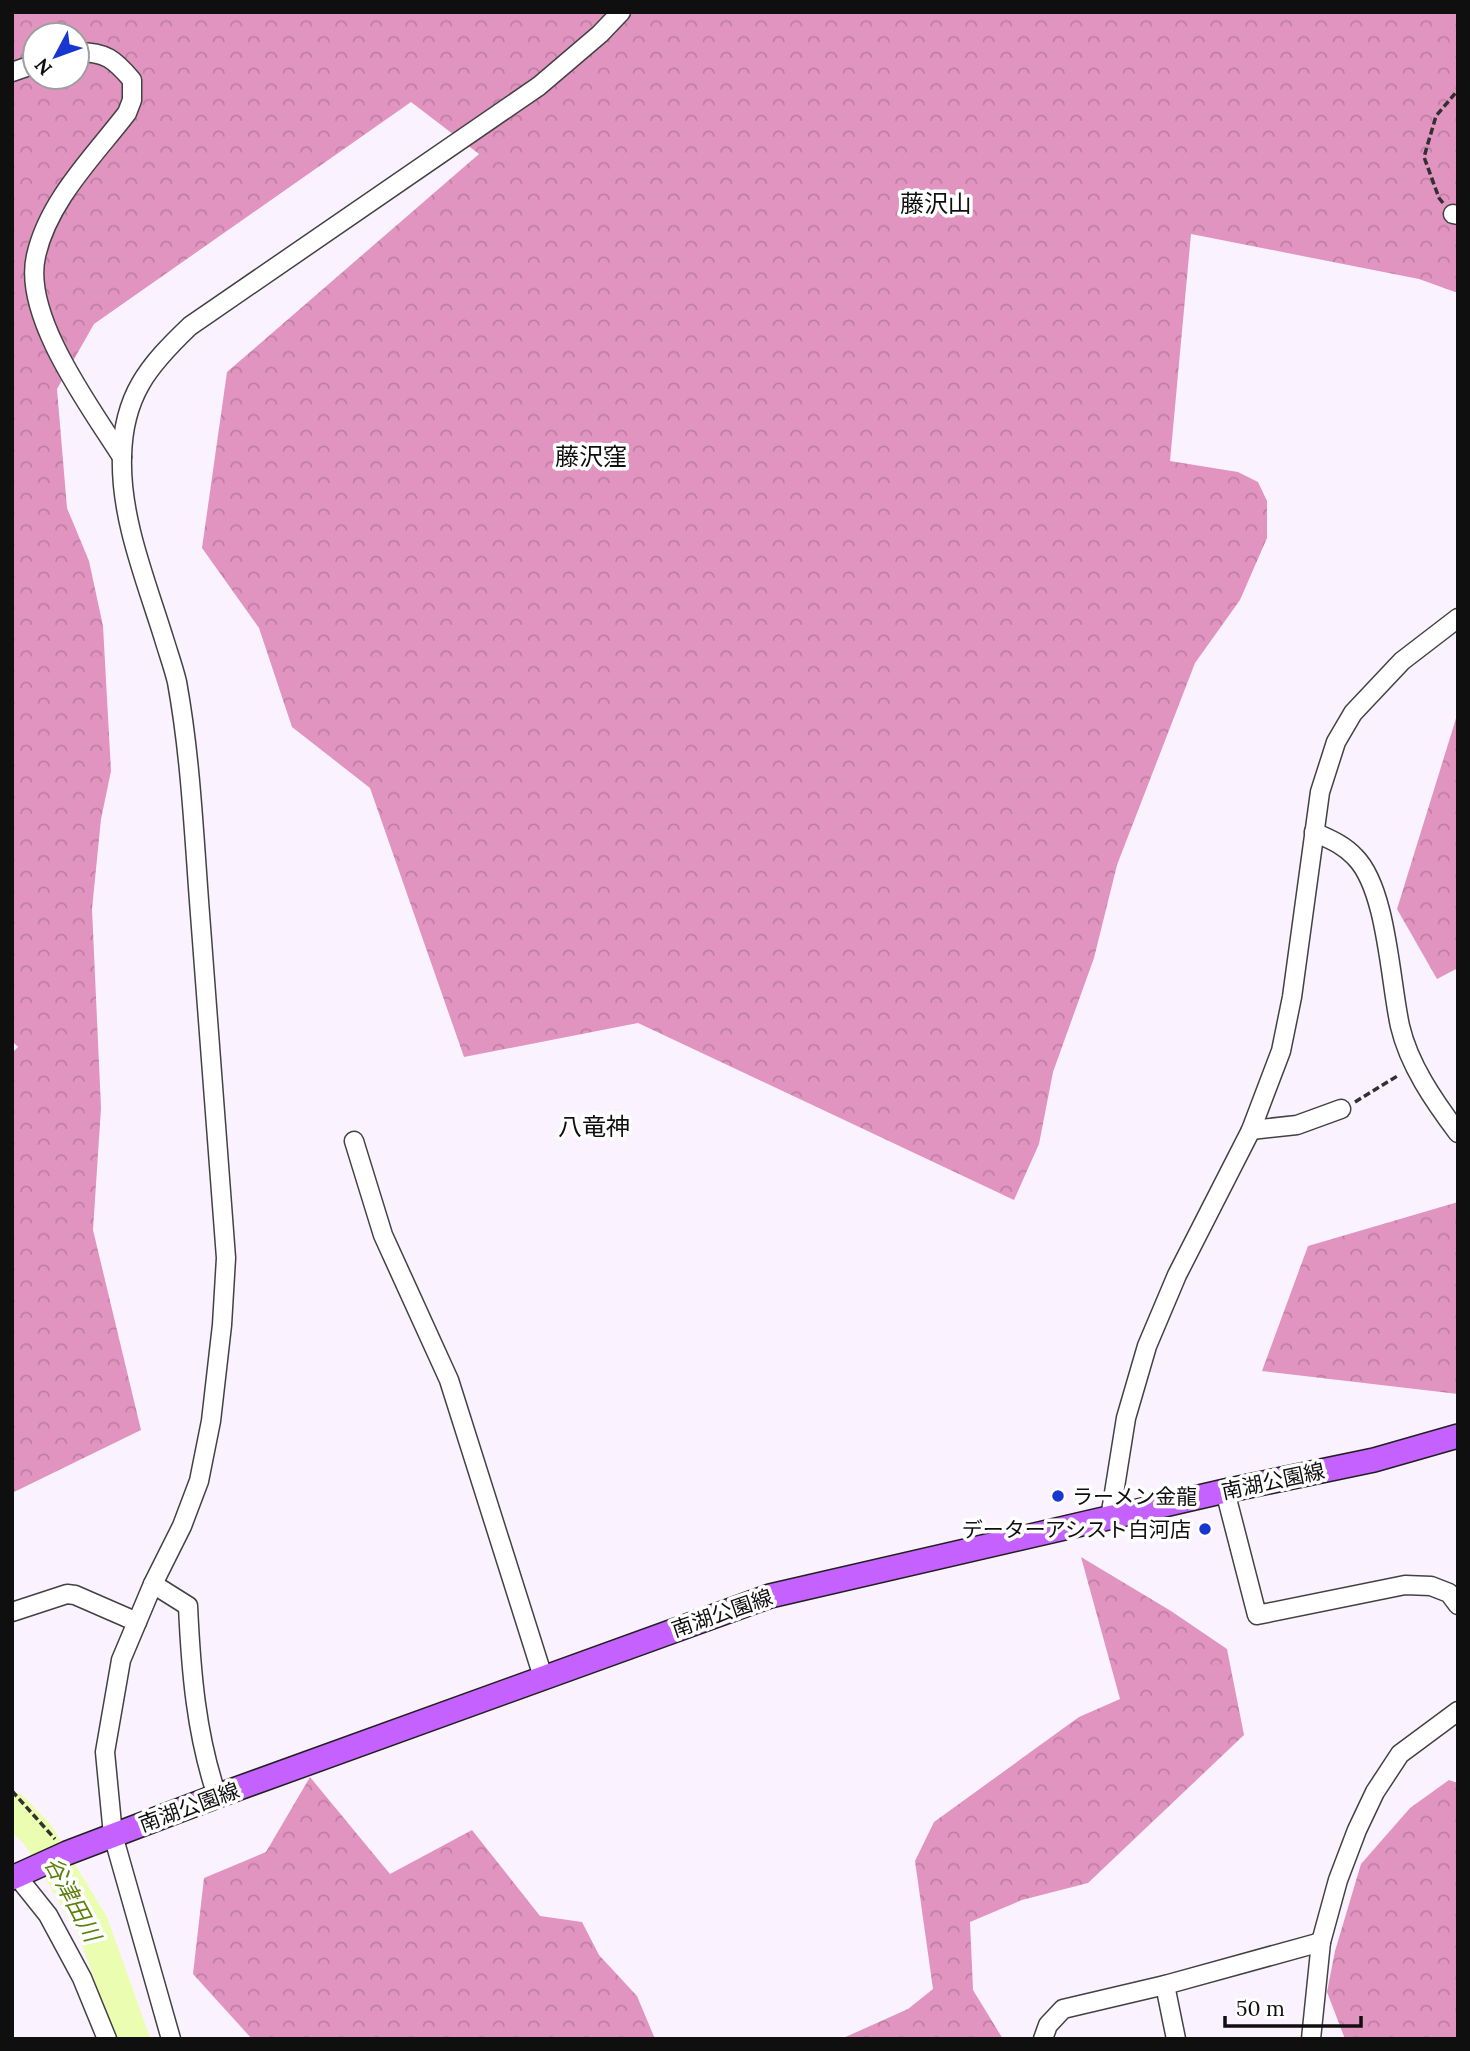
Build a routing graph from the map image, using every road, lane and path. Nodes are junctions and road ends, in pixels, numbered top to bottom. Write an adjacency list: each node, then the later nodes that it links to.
1 (621, 12): 5 (street)
2 (91, 52): 5 (street)
3 (1458, 90): 4 (path)
4 (1455, 215)
5 (122, 457): 16 (street)
6 (1458, 618): 7 (street)
7 (1314, 832): 8 (street); 10 (street)
8 (1415, 1066): 9 (path); 11 (street)
9 (1340, 1109): 10 (street)
10 (1251, 1130): 15 (street)
11 (1458, 1133)
12 (354, 1141): 20 (street)
13 (1458, 1436): 14 (main road, 南湖公園線)
14 (1225, 1491): 15 (main road, 南湖公園線); 17 (street)
15 (1111, 1518): 20 (main road, 南湖公園線)
16 (153, 1584): 19 (street); 23 (street)
17 (1455, 1595)
18 (12, 1612): 19 (street)
19 (138, 1622): 24 (street)
20 (543, 1677): 23 (main road, 南湖公園線)
21 (1458, 1711): 27 (street)
22 (12, 1791): 25 (path)
23 (217, 1796): 24 (main road, 南湖公園線)
24 (113, 1835): 25 (main road, 南湖公園線); 30 (street)
25 (67, 1853): 26 (main road, 南湖公園線)
26 (14, 1877): 29 (street)
27 (1321, 1942): 28 (street); 33 (street)
28 (1165, 1985): 31 (street); 32 (street)
29 (107, 2039)
30 (171, 2039)
31 (1043, 2039)
32 (1176, 2039)
33 (1311, 2039)

